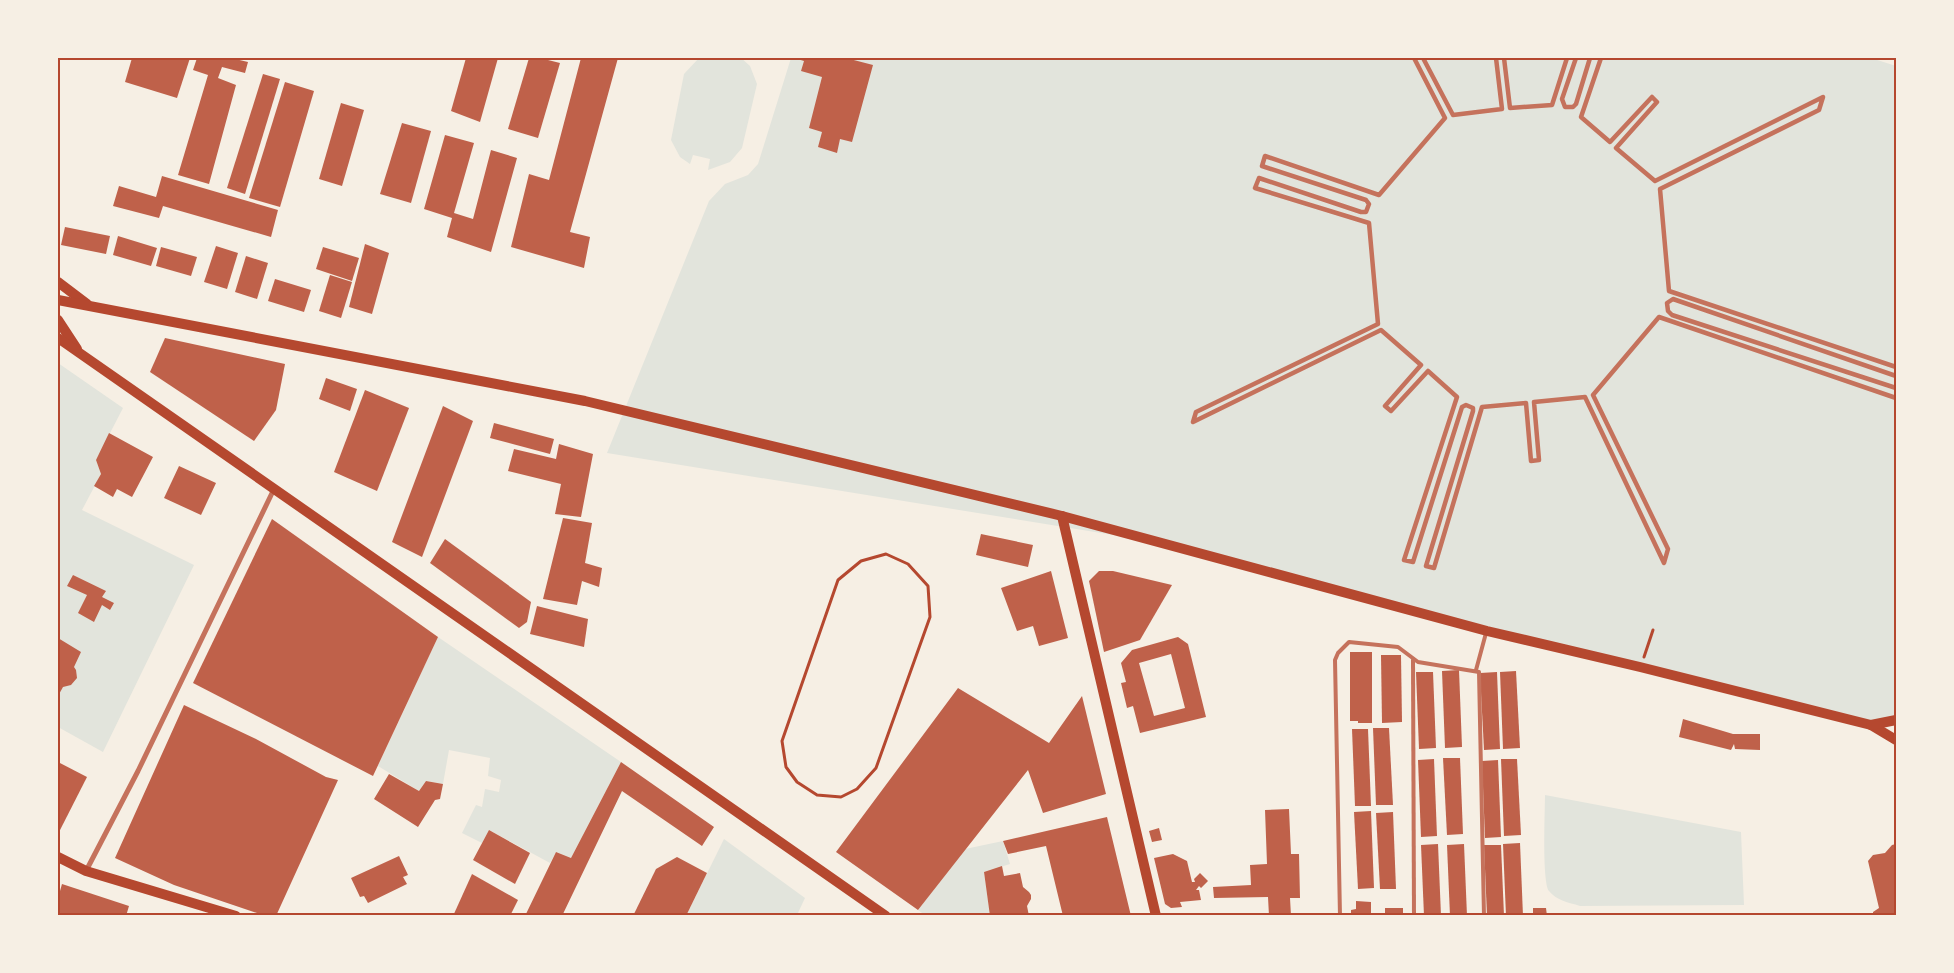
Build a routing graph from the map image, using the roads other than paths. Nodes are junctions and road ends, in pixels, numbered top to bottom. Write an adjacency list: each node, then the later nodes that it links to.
1 (1414, 58): 18 (street)
2 (1423, 58): 3 (street)
3 (1496, 58)
4 (1504, 58): 5 (street)
5 (1567, 58)
6 (1576, 58): 7 (street)
7 (1590, 58)
8 (1601, 58): 15 (street)
9 (58, 282): 11 (main road)
10 (58, 300): 11 (main road)
11 (91, 306): 20 (main road)
12 (58, 320): 14 (main road)
13 (58, 338): 14 (main road)
14 (82, 355): 19 (main road)
15 (1896, 367)
16 (1896, 376): 17 (street)
17 (1896, 388)
18 (1896, 398)
19 (274, 490): 28 (street); 30 (main road)
20 (1062, 516): 21 (main road); 31 (main road)
21 (1487, 631): 23 (lane); 25 (main road)
22 (1413, 660): 23 (lane); 32 (lane); 33 (lane)
23 (1476, 670): 34 (lane)
24 (1896, 720): 25 (main road)
25 (1871, 725): 26 (main road)
26 (1896, 740)
27 (58, 858): 28 (main road)
28 (86, 871): 29 (main road)
29 (236, 916)
30 (886, 916)
31 (1156, 916)
32 (1340, 916)
33 (1414, 916)
34 (1484, 916)

